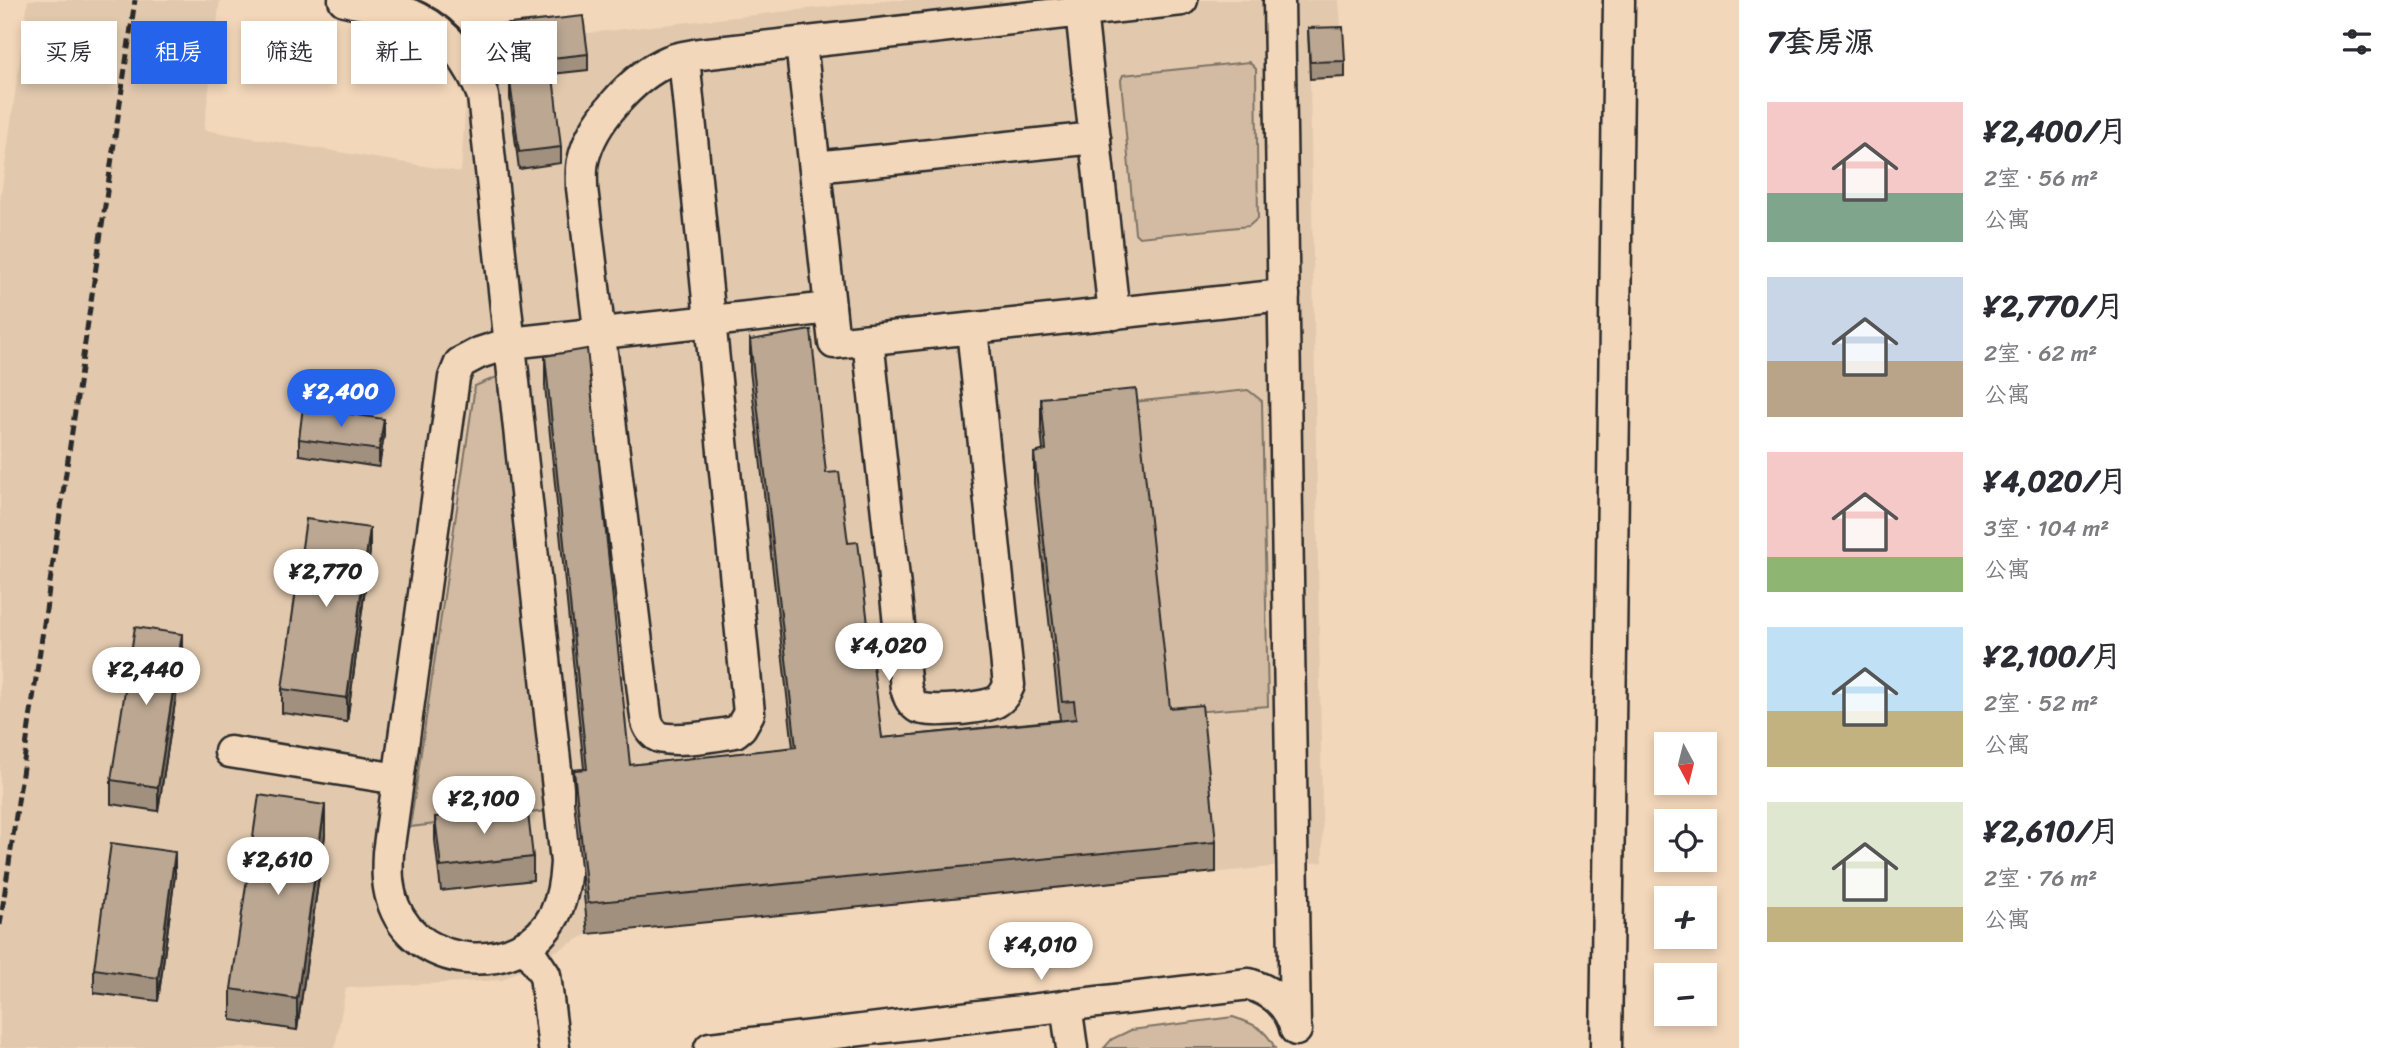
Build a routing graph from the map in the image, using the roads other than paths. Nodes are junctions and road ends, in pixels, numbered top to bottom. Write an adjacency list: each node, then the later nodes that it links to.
1 (344, 0): 17 (street)
2 (1182, 0): 5 (street)
3 (1279, 0): 10 (street)
4 (1619, 0): 27 (street)
5 (1081, 11): 6 (street); 8 (street)
6 (801, 43): 7 (street); 9 (street)
7 (684, 58): 13 (street); 15 (street)
8 (1095, 138): 9 (street); 12 (street)
9 (815, 167): 11 (street)
10 (1284, 295): 12 (street); 22 (street)
11 (830, 308): 13 (street); 16 (street)
12 (1114, 314): 14 (street)
13 (710, 321): 15 (street); 15 (street)
14 (972, 328): 16 (street); 16 (street)
15 (599, 333): 17 (street)
16 (867, 340)
17 (510, 343): 19 (street); 20 (street)
18 (230, 752): 19 (street)
19 (398, 779): 20 (street)
20 (525, 945): 24 (street)
21 (1066, 1005): 22 (street); 23 (street); 26 (street)
22 (1296, 1038)
23 (743, 1046): 25 (street)
24 (554, 1048)
25 (710, 1048)
26 (1072, 1048)
27 (1606, 1048)

